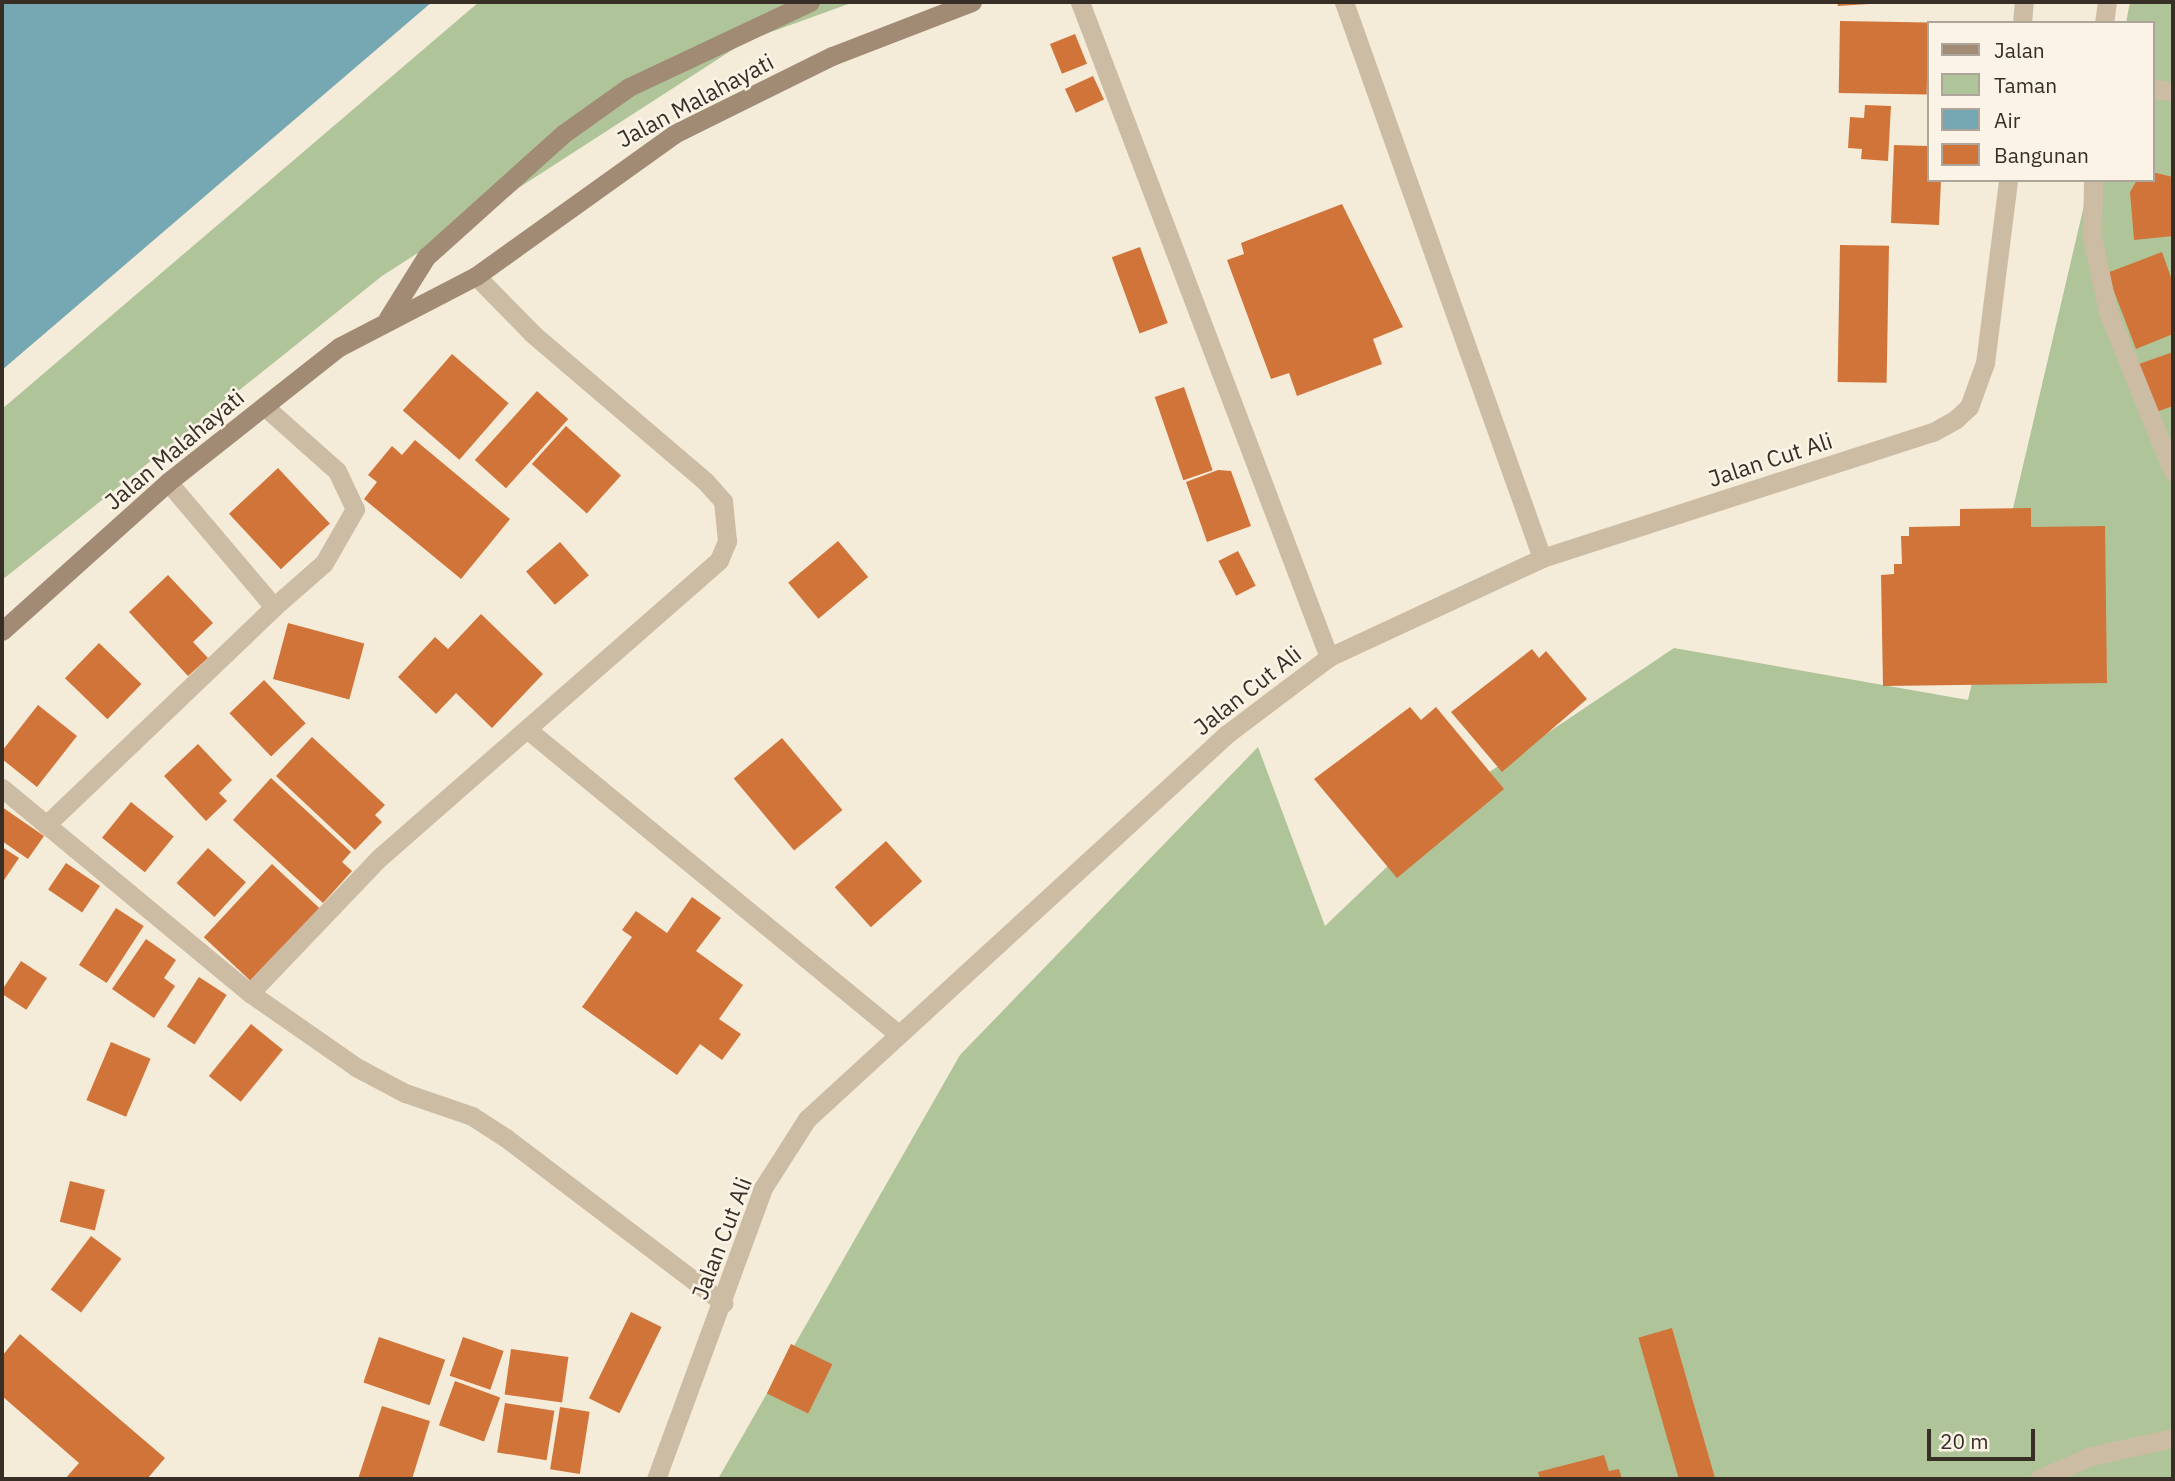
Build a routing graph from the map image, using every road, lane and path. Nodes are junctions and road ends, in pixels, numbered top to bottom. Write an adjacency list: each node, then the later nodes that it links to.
1 (810, 2): 14 (main road, Jalan Malahayati)
2 (972, 2): 13 (main road, Jalan Malahayati)
3 (1080, 2): 21 (street)
4 (1344, 2): 18 (street)
5 (2024, 2): 7 (street)
6 (2107, 2): 8 (street)
7 (2022, 21)
8 (2104, 21)
9 (2154, 88): 10 (street)
10 (2173, 92)
11 (2008, 182): 18 (street, Jalan Cut Ali)
12 (2094, 182): 16 (street)
13 (476, 276): 14 (main road, Jalan Malahayati); 22 (street)
14 (388, 318): 15 (main road, Jalan Malahayati)
15 (264, 406): 17 (main road, Jalan Malahayati); 19 (street)
16 (2173, 472)
17 (168, 482): 19 (street); 20 (main road, Jalan Malahayati)
18 (1542, 558): 21 (street, Jalan Cut Ali)
19 (274, 607): 24 (street)
20 (2, 631)
21 (1329, 657): 26 (street, Jalan Cut Ali)
22 (528, 730): 25 (street); 26 (street)
23 (2, 788): 24 (street)
24 (46, 825): 25 (street)
25 (250, 993): 27 (street)
26 (900, 1035): 27 (street, Jalan Cut Ali)
27 (723, 1303): 29 (street, Jalan Cut Ali)
28 (2173, 1438): 30 (street)
29 (656, 1479)
30 (2039, 1479)

